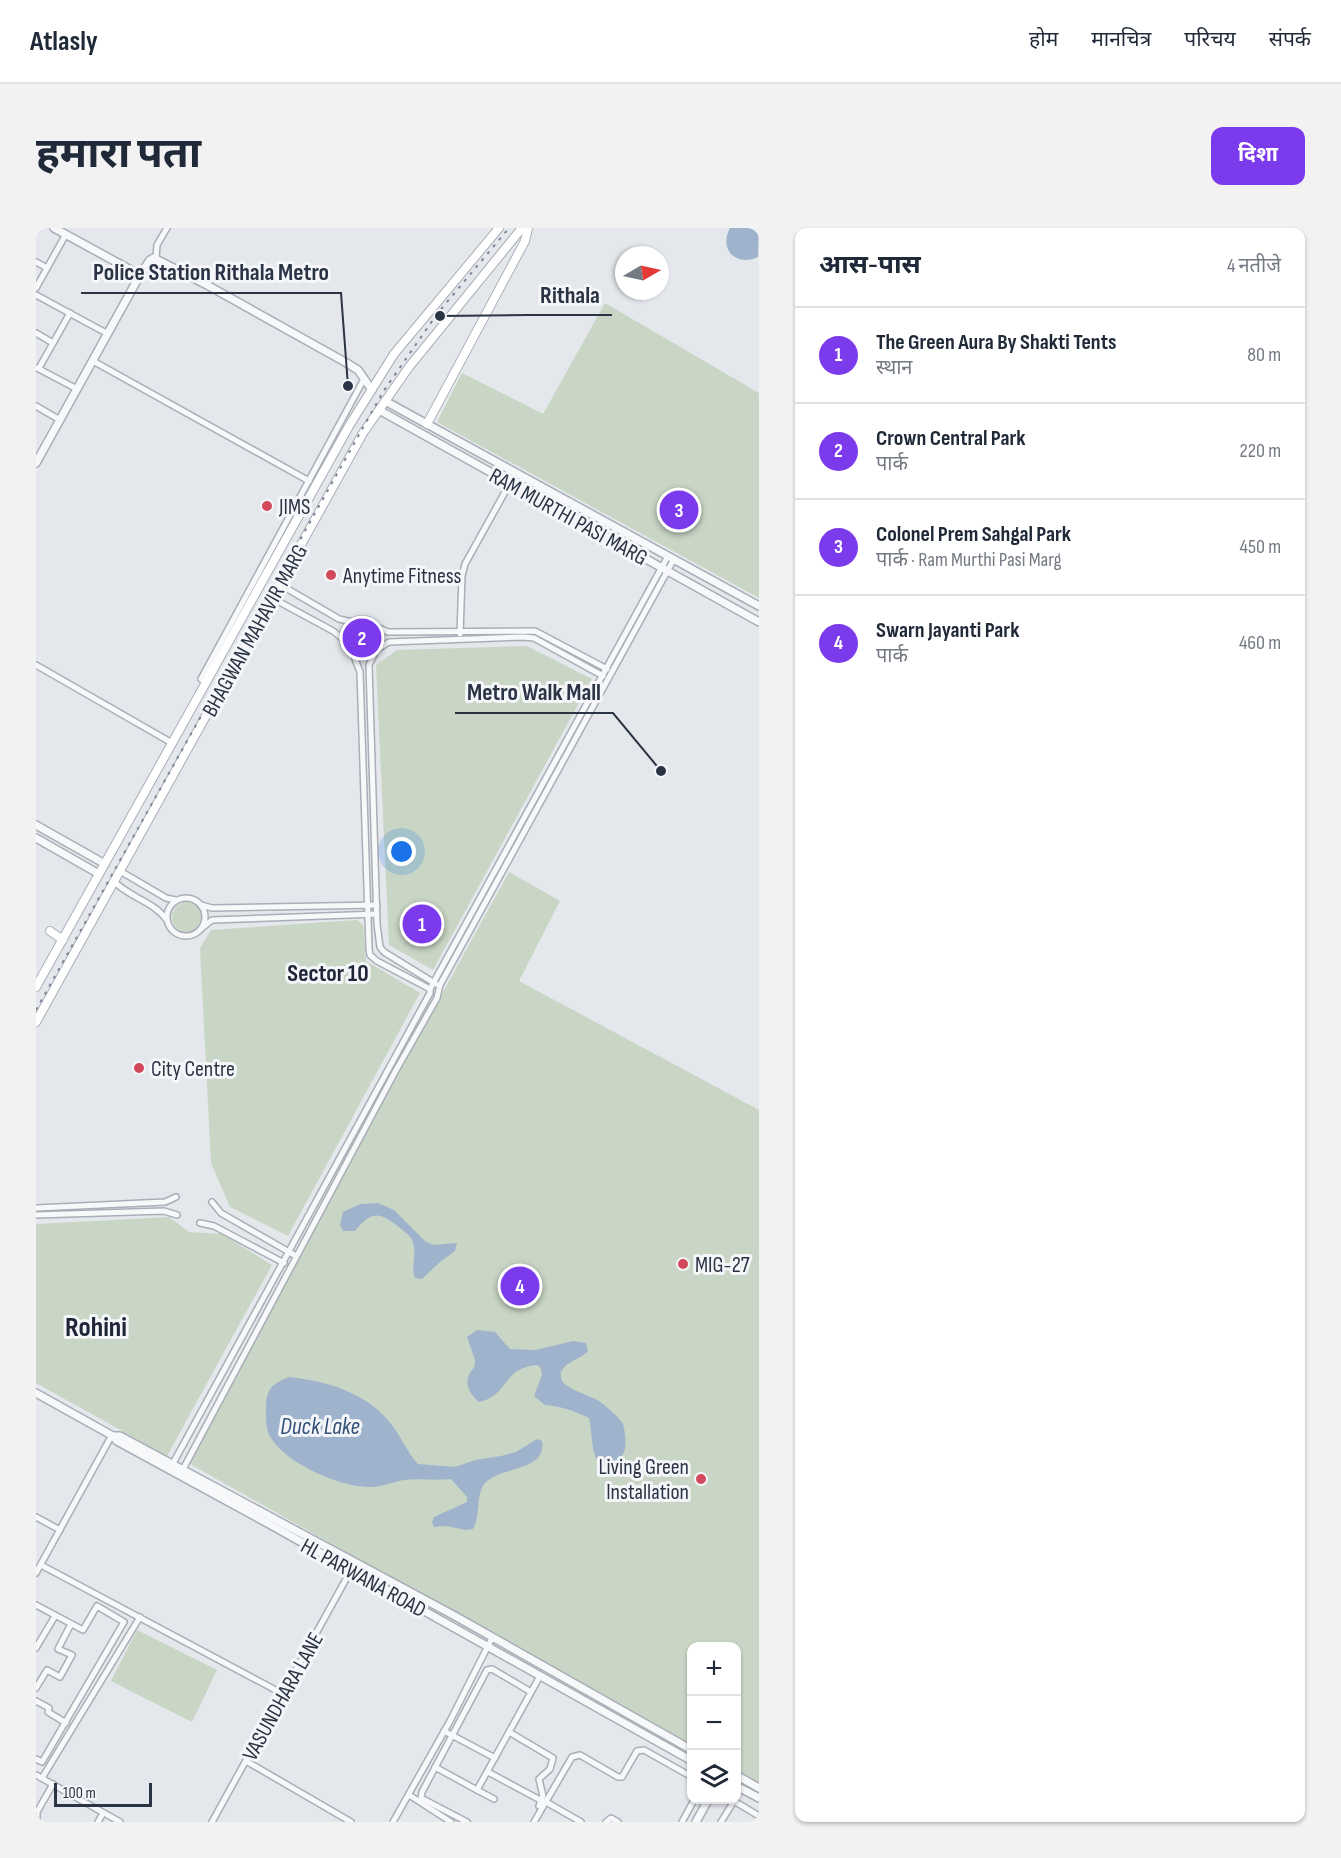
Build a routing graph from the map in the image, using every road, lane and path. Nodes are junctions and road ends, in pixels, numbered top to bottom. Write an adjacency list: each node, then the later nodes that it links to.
1 (54, 228): 6 (street)
2 (167, 228): 7 (street)
3 (499, 228): 21 (main road, BHAGWAN MAHAVIR MARG)
4 (522, 228): 22 (main road, BHAGWAN MAHAVIR MARG)
5 (528, 228): 26 (main road)
6 (66, 234): 9 (street); 10 (street)
7 (156, 258): 10 (street); 19 (street)
8 (36, 262): 9 (street)
9 (47, 268): 11 (street)
10 (140, 275): 15 (street)
11 (36, 288)
12 (36, 295): 13 (street)
13 (70, 313): 15 (street); 16 (street)
14 (36, 333): 16 (street)
15 (108, 334): 17 (street)
16 (53, 343): 18 (street)
17 (93, 361): 20 (street); 29 (street)
18 (37, 368): 20 (street)
19 (364, 379): 21 (street); 29 (street)
20 (77, 389): 25 (street)
21 (372, 390): 31 (main road, BHAGWAN MAHAVIR MARG)
22 (385, 401): 24 (main road, BHAGWAN MAHAVIR MARG); 26 (street, RAM MURTHI PASI MARG)
23 (36, 406): 25 (street)
24 (379, 410): 30 (street, RAM MURTHI PASI MARG); 34 (main road, BHAGWAN MAHAVIR MARG)
25 (60, 420): 27 (street)
26 (427, 424): 32 (street, RAM MURTHI PASI MARG)
27 (39, 449): 28 (street)
28 (36, 463)
29 (308, 481): 31 (street); 50 (street)
30 (510, 483): 33 (street, RAM MURTHI PASI MARG); 40 (street)
31 (316, 485): 46 (main road, BHAGWAN MAHAVIR MARG)
32 (671, 558): 33 (street); 36 (street, RAM MURTHI PASI MARG)
33 (664, 570): 38 (street, RAM MURTHI PASI MARG); 47 (street); 71 (street)
34 (279, 584): 35 (main road, BHAGWAN MAHAVIR MARG); 37 (street)
35 (272, 598): 42 (street); 48 (main road, BHAGWAN MAHAVIR MARG)
36 (759, 606)
37 (352, 622): 39 (street); 42 (street)
38 (759, 622)
39 (378, 628): 40 (street); 43 (street)
40 (460, 631): 41 (street); 47 (street)
41 (461, 638): 43 (street); 49 (street)
42 (343, 639): 44 (street)
43 (376, 651): 44 (street); 61 (street)
44 (354, 656): 60 (street)
45 (36, 665): 51 (street)
46 (216, 665): 48 (main road); 50 (main road, BHAGWAN MAHAVIR MARG)
47 (607, 669): 49 (street)
48 (230, 672): 55 (main road, BHAGWAN MAHAVIR MARG)
49 (603, 676): 68 (street)
50 (206, 683): 51 (main road, BHAGWAN MAHAVIR MARG)
51 (172, 743): 54 (main road, BHAGWAN MAHAVIR MARG)
52 (36, 825): 54 (street)
53 (36, 838): 56 (street)
54 (105, 864): 56 (main road, BHAGWAN MAHAVIR MARG)
55 (120, 871): 57 (main road, BHAGWAN MAHAVIR MARG); 58 (street)
56 (99, 874): 67 (main road, BHAGWAN MAHAVIR MARG)
57 (114, 881): 64 (street); 72 (main road, BHAGWAN MAHAVIR MARG)
58 (176, 900): 59 (street); 64 (street)
59 (201, 905): 60 (street); 65 (street)
60 (367, 905): 61 (street); 62 (street)
61 (377, 905): 63 (street)
62 (367, 914): 63 (street); 65 (street); 70 (street)
63 (377, 914): 68 (street)
64 (167, 920): 65 (street)
65 (202, 928)
66 (50, 931): 67 (main road)
67 (63, 940): 69 (main road, BHAGWAN MAHAVIR MARG)
68 (435, 983): 70 (street); 71 (street)
69 (36, 987)
70 (430, 989): 79 (street)
71 (439, 992): 80 (street)
72 (36, 1022)
73 (176, 1197): 75 (street)
74 (212, 1202): 79 (street)
75 (36, 1208)
76 (36, 1215): 77 (street)
77 (177, 1215)
78 (200, 1223): 81 (street)
79 (289, 1251): 80 (street); 81 (street)
80 (296, 1256): 82 (street)
81 (283, 1263): 82 (street); 85 (street)
82 (291, 1266): 86 (street)
83 (36, 1394): 84 (street, HL PARWANA ROAD)
84 (113, 1435): 85 (street, HL PARWANA ROAD); 88 (street)
85 (171, 1466): 86 (street, HL PARWANA ROAD)
86 (182, 1472): 90 (street, HL PARWANA ROAD); 96 (street)
87 (36, 1517): 88 (street)
88 (60, 1530): 89 (street)
89 (41, 1565): 91 (street); 94 (street)
90 (351, 1570): 98 (street, HL PARWANA ROAD); 104 (street, VASUNDHARA LANE)
91 (36, 1574)
92 (36, 1605): 93 (street)
93 (55, 1616): 95 (street); 97 (street)
94 (140, 1617): 100 (street); 104 (street)
95 (71, 1624): 99 (street); 102 (street)
96 (492, 1638): 98 (street); 110 (street)
97 (36, 1648)
98 (488, 1648): 101 (street, HL PARWANA ROAD); 107 (street)
99 (95, 1671): 100 (street); 106 (street)
100 (104, 1676): 119 (street)
101 (540, 1676): 103 (street); 112 (street, HL PARWANA ROAD)
102 (36, 1688)
103 (531, 1692): 108 (street); 109 (street)
104 (283, 1694): 114 (street, VASUNDHARA LANE)
105 (36, 1701): 106 (street)
106 (66, 1723): 113 (street)
107 (444, 1731): 109 (street); 125 (street)
108 (509, 1732): 111 (street); 128 (street)
109 (453, 1736): 111 (street); 115 (street)
110 (687, 1747)
111 (495, 1758): 116 (street)
112 (687, 1758)
113 (36, 1759)
114 (246, 1761): 136 (street, VASUNDHARA LANE); 137 (street)
115 (435, 1767): 124 (street); 140 (street)
116 (488, 1772): 124 (street); 128 (street)
117 (687, 1774): 128 (street)
118 (36, 1775): 119 (street)
119 (42, 1778): 121 (street)
120 (741, 1778): 122 (street)
121 (52, 1784): 131 (street); 133 (street)
122 (759, 1788)
123 (741, 1789): 126 (street)
124 (477, 1790): 127 (street)
125 (409, 1794): 138 (street); 139 (street)
126 (759, 1798)
127 (494, 1799)
128 (544, 1801): 141 (street); 142 (street)
129 (692, 1804): 145 (street)
130 (706, 1804): 146 (street)
131 (103, 1813): 134 (street); 135 (street)
132 (759, 1816): 147 (street)
133 (38, 1822)
134 (98, 1822)
135 (120, 1822)
136 (212, 1822)
137 (351, 1822)
138 (393, 1822)
139 (451, 1822)
140 (467, 1822)
141 (532, 1822)
142 (581, 1822)
143 (606, 1822): 144 (street)
144 (618, 1822)
145 (682, 1822)
146 (696, 1822)
147 (720, 1822)

